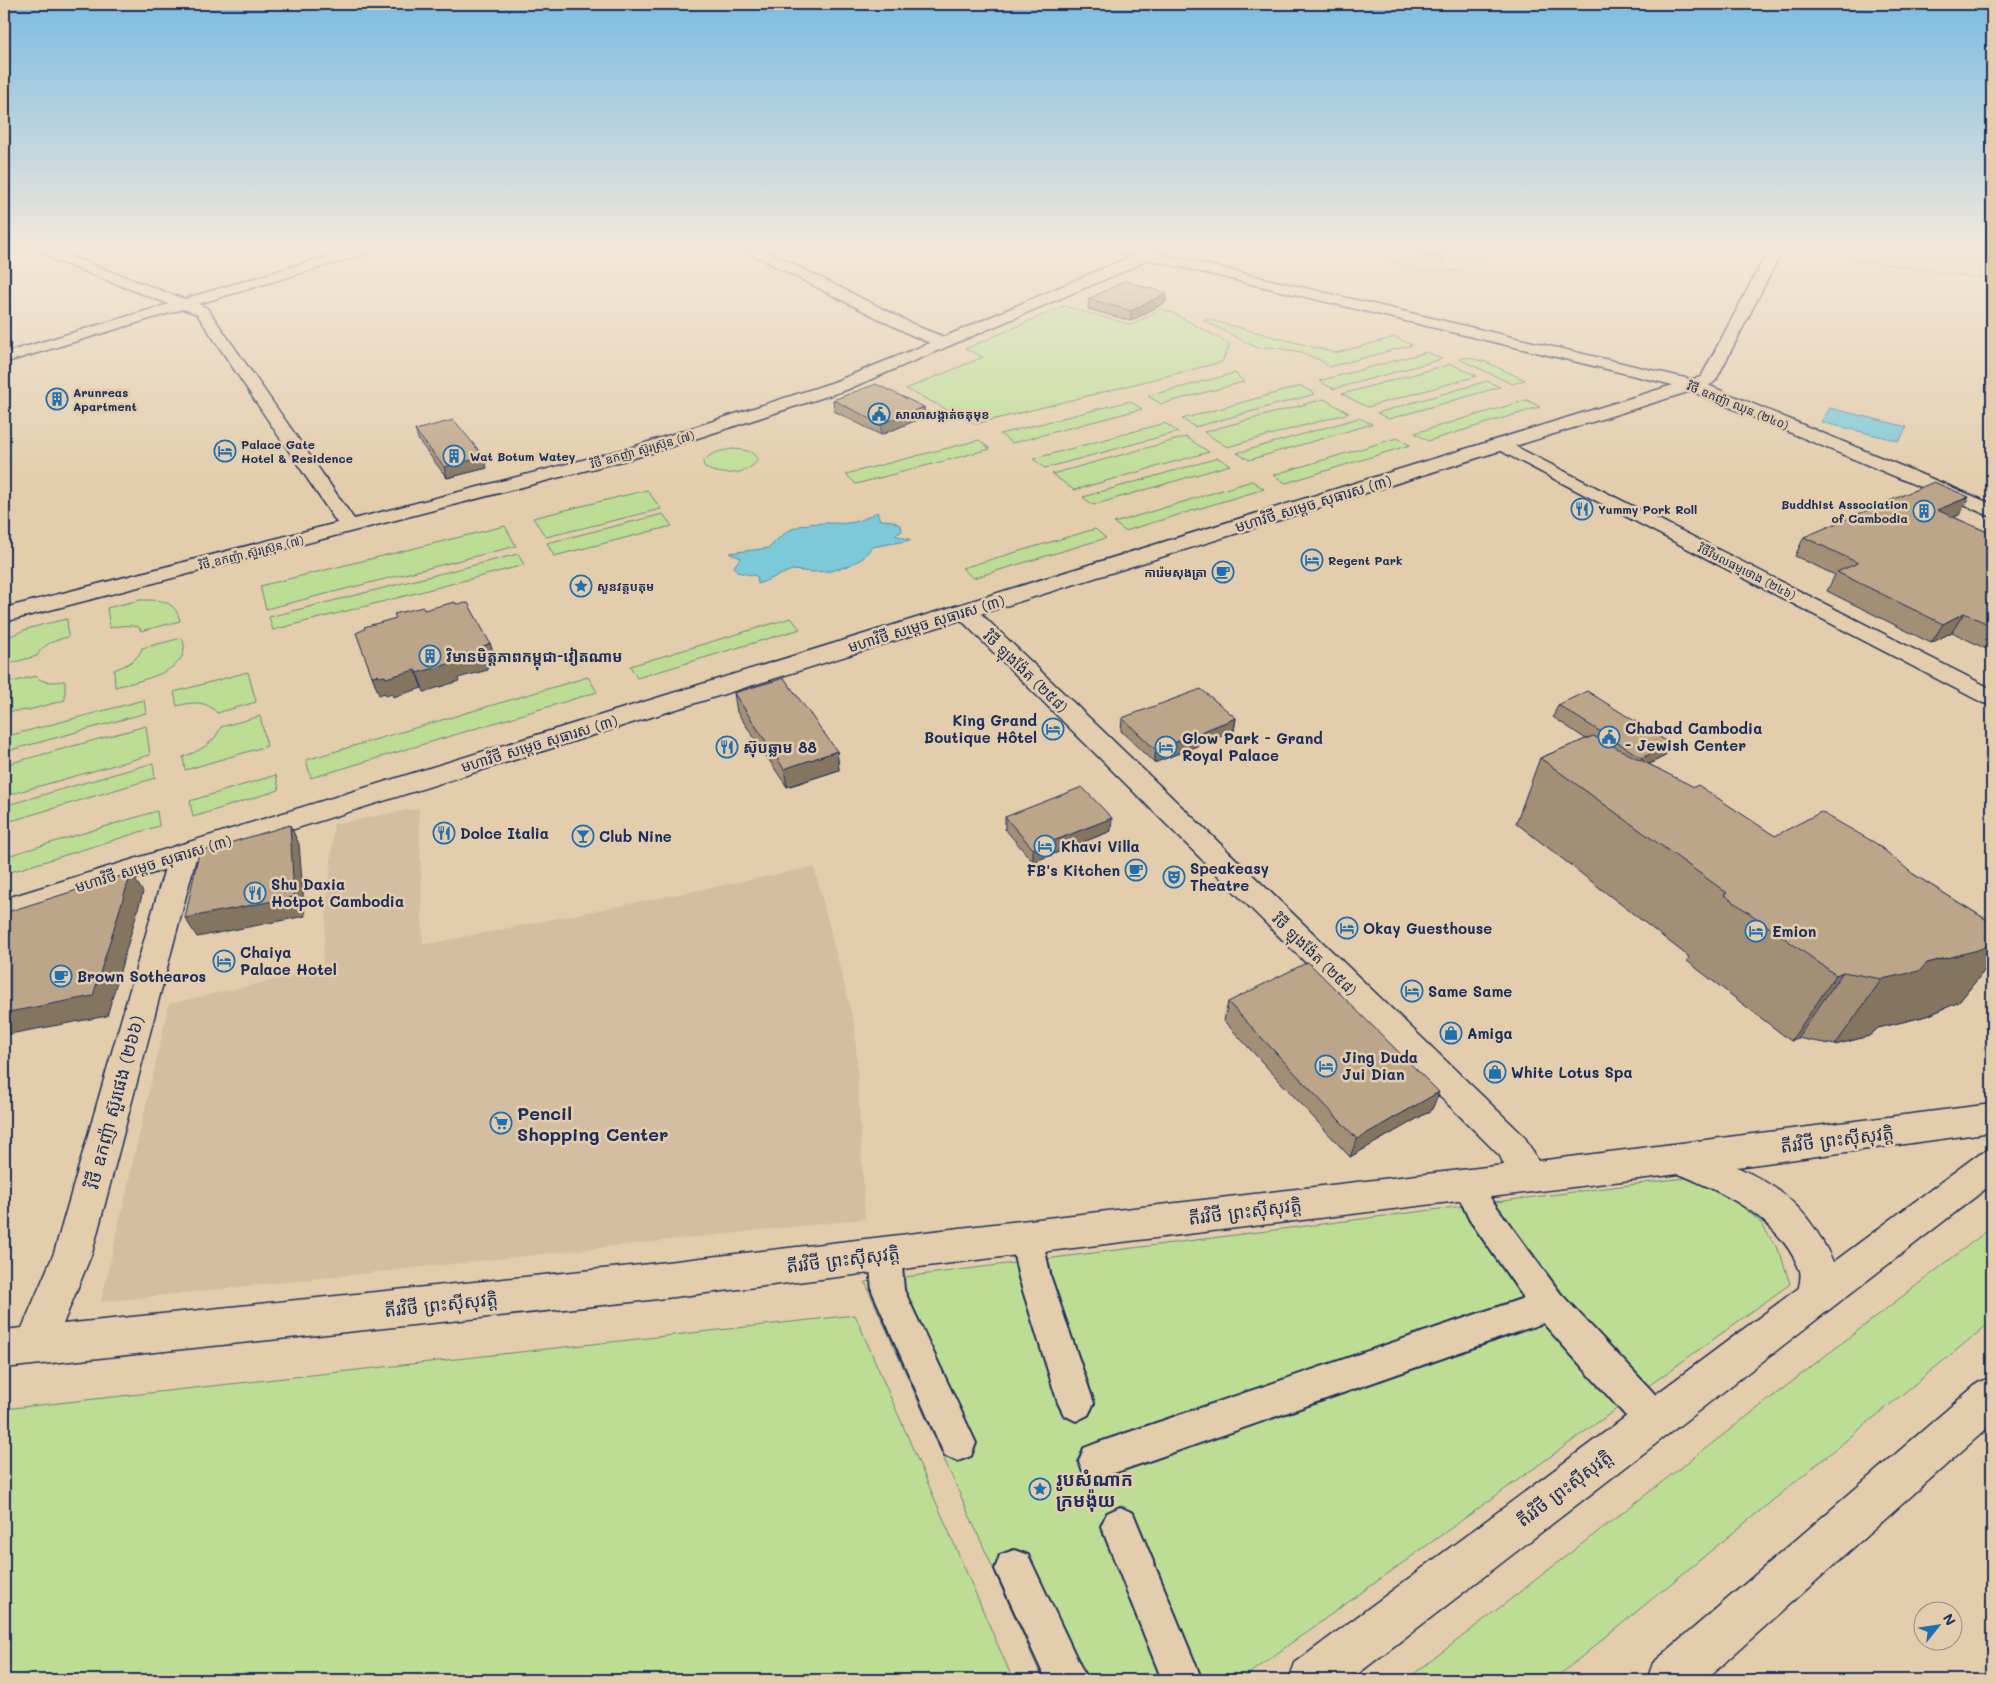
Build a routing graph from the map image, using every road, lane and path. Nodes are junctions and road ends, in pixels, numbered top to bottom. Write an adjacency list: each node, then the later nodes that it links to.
1 (106, 328): 8 (street)
2 (213, 328): 12 (street)
3 (908, 328): 7 (street)
4 (981, 328): 7 (street, វិថី ឧកញ៉ា ស៊ួរស៊្រុន (៧))
5 (1451, 328): 9 (street, វិថី ឧកញ៉ា ឈុន (២៤០))
6 (1735, 328): 9 (street, មហាវិថី សម្តេច សុធារស (៣))
7 (945, 343): 12 (street, វិថី ឧកញ៉ា ស៊ួរស៊្រុន (៧))
8 (4, 358)
9 (1692, 385): 10 (street, មហាវិថី សម្តេច សុធារស (៣)); 11 (street, វិថី ឧកញ៉ា ឈុន (២៤០))
10 (1501, 444): 13 (street, មហាវិថី សម្តេច សុធារស (៣)); 15 (street, វិថីវិមលធម្មថោង (២៤៦))
11 (1992, 511)
12 (349, 526): 14 (street, វិថី ឧកញ៉ា ស៊ួរស៊្រុន (៧))
13 (965, 611): 16 (street, មហាវិថី សម្តេច សុធារស (៣)); 21 (street, វិថី ឡុងង៉ែត (២៥៨))
14 (4, 615)
15 (1992, 698)
16 (183, 854): 17 (street, មហាវិថី សម្តេច សុធារស (៣)); 27 (street, វិថី ឧកញ៉ា ស៊ួរផេង (២៦៦))
17 (4, 910)
18 (1992, 1118): 19 (street, តីរវិថី ព្រះស៊ីសុវត្តិ)
19 (1681, 1159): 21 (street, តីរវិថី ព្រះស៊ីសុវត្តិ); 25 (street, តីរវិថី ព្រះស៊ីសុវត្តិ)
20 (1992, 1164): 25 (street, តីរវិថី ព្រះស៊ីសុវត្តិ)
21 (1529, 1177): 22 (street, តីរវិថី ព្រះស៊ីសុវត្តិ)
22 (1468, 1184): 23 (street, តីរវិថី ព្រះស៊ីសុវត្តិ); 26 (street)
23 (1026, 1237): 24 (street, តីរវិថី ព្រះស៊ីសុវត្តិ); 29 (street)
24 (885, 1254): 27 (street, តីរវិថី ព្រះស៊ីសុវត្តិ); 31 (street)
25 (1817, 1296): 30 (street, តីរវិថី ព្រះស៊ីសុវត្តិ)
26 (1549, 1305): 30 (street); 32 (street)
27 (19, 1348)
28 (1992, 1397): 38 (street)
29 (1076, 1403)
30 (1654, 1420): 37 (street, តីរវិថី ព្រះស៊ីសុវត្តិ)
31 (958, 1443)
32 (1097, 1462)
33 (1120, 1526): 36 (street)
34 (1014, 1569): 35 (street)
35 (1067, 1680)
36 (1182, 1680)
37 (1312, 1680)
38 (1670, 1680)

